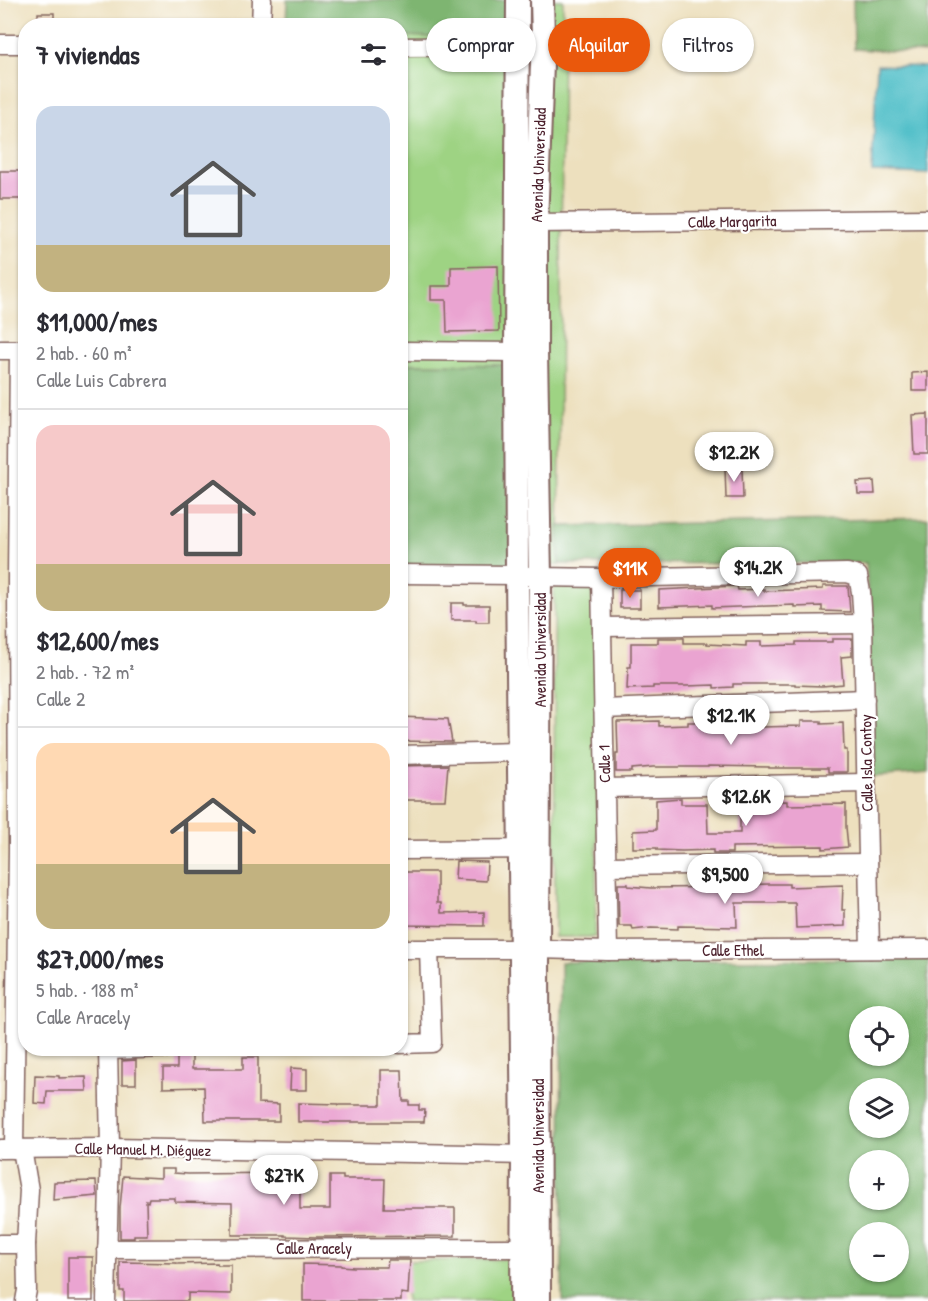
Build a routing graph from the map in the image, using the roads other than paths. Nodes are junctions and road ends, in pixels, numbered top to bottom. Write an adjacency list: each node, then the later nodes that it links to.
1 (262, 0): 4 (street)
2 (518, 0): 5 (main road, Avenida Universidad)
3 (542, 0): 12 (main road, Avenida Universidad)
4 (261, 18)
5 (518, 18)
6 (0, 44): 7 (street)
7 (18, 44)
8 (408, 47): 9 (street)
9 (426, 47)
10 (520, 72): 16 (main road, Avenida Universidad)
11 (928, 219): 12 (street, Calle Margarita)
12 (536, 223): 16 (main road, Avenida Universidad)
13 (0, 350): 14 (street)
14 (18, 350)
15 (408, 351): 16 (street)
16 (526, 352): 19 (main road, Avenida Universidad); 20 (main road, Avenida Universidad)
17 (18, 466): 22 (street)
18 (408, 573): 19 (street)
19 (517, 575): 20 (street); 27 (main road, Avenida Universidad)
20 (540, 578): 21 (street); 32 (main road, Avenida Universidad)
21 (601, 578): 23 (street, Calle Isla Contoy); 24 (street, Calle 1)
22 (14, 581): 31 (street)
23 (863, 624): 24 (street); 25 (street, Calle Isla Contoy)
24 (602, 627): 26 (street, Calle 1)
25 (865, 699): 26 (street); 29 (street, Calle Isla Contoy)
26 (603, 709): 30 (street, Calle 1)
27 (519, 752): 28 (street); 32 (main road, Avenida Universidad)
28 (408, 755)
29 (866, 783): 30 (street); 34 (street, Calle Isla Contoy)
30 (605, 788): 35 (street, Calle 1)
31 (15, 849): 45 (street)
32 (529, 849): 33 (street); 38 (main road, Avenida Universidad)
33 (408, 850)
34 (868, 863): 35 (street); 40 (street, Calle Isla Contoy)
35 (606, 866): 41 (street, Calle 1)
36 (408, 949): 37 (street, Calle Ethel)
37 (429, 949): 38 (street, Calle Ethel); 42 (street)
38 (529, 949): 41 (street, Calle Ethel); 46 (main road, Avenida Universidad)
39 (928, 949): 40 (street, Calle Ethel)
40 (870, 950): 41 (street, Calle Ethel)
41 (608, 951)
42 (408, 1044)
43 (108, 1056): 44 (street)
44 (110, 1148): 45 (street, Calle Manuel M. Diéguez); 46 (street, Calle Manuel M. Diéguez); 50 (street)
45 (12, 1149): 48 (street)
46 (531, 1155): 49 (main road, Avenida Universidad); 54 (main road, Avenida Universidad)
47 (0, 1244): 48 (street)
48 (26, 1244): 51 (street)
49 (522, 1248): 50 (street, Calle Aracely); 53 (main road, Avenida Universidad)
50 (107, 1249): 52 (street)
51 (25, 1301)
52 (106, 1301)
53 (522, 1301)
54 (539, 1301)

